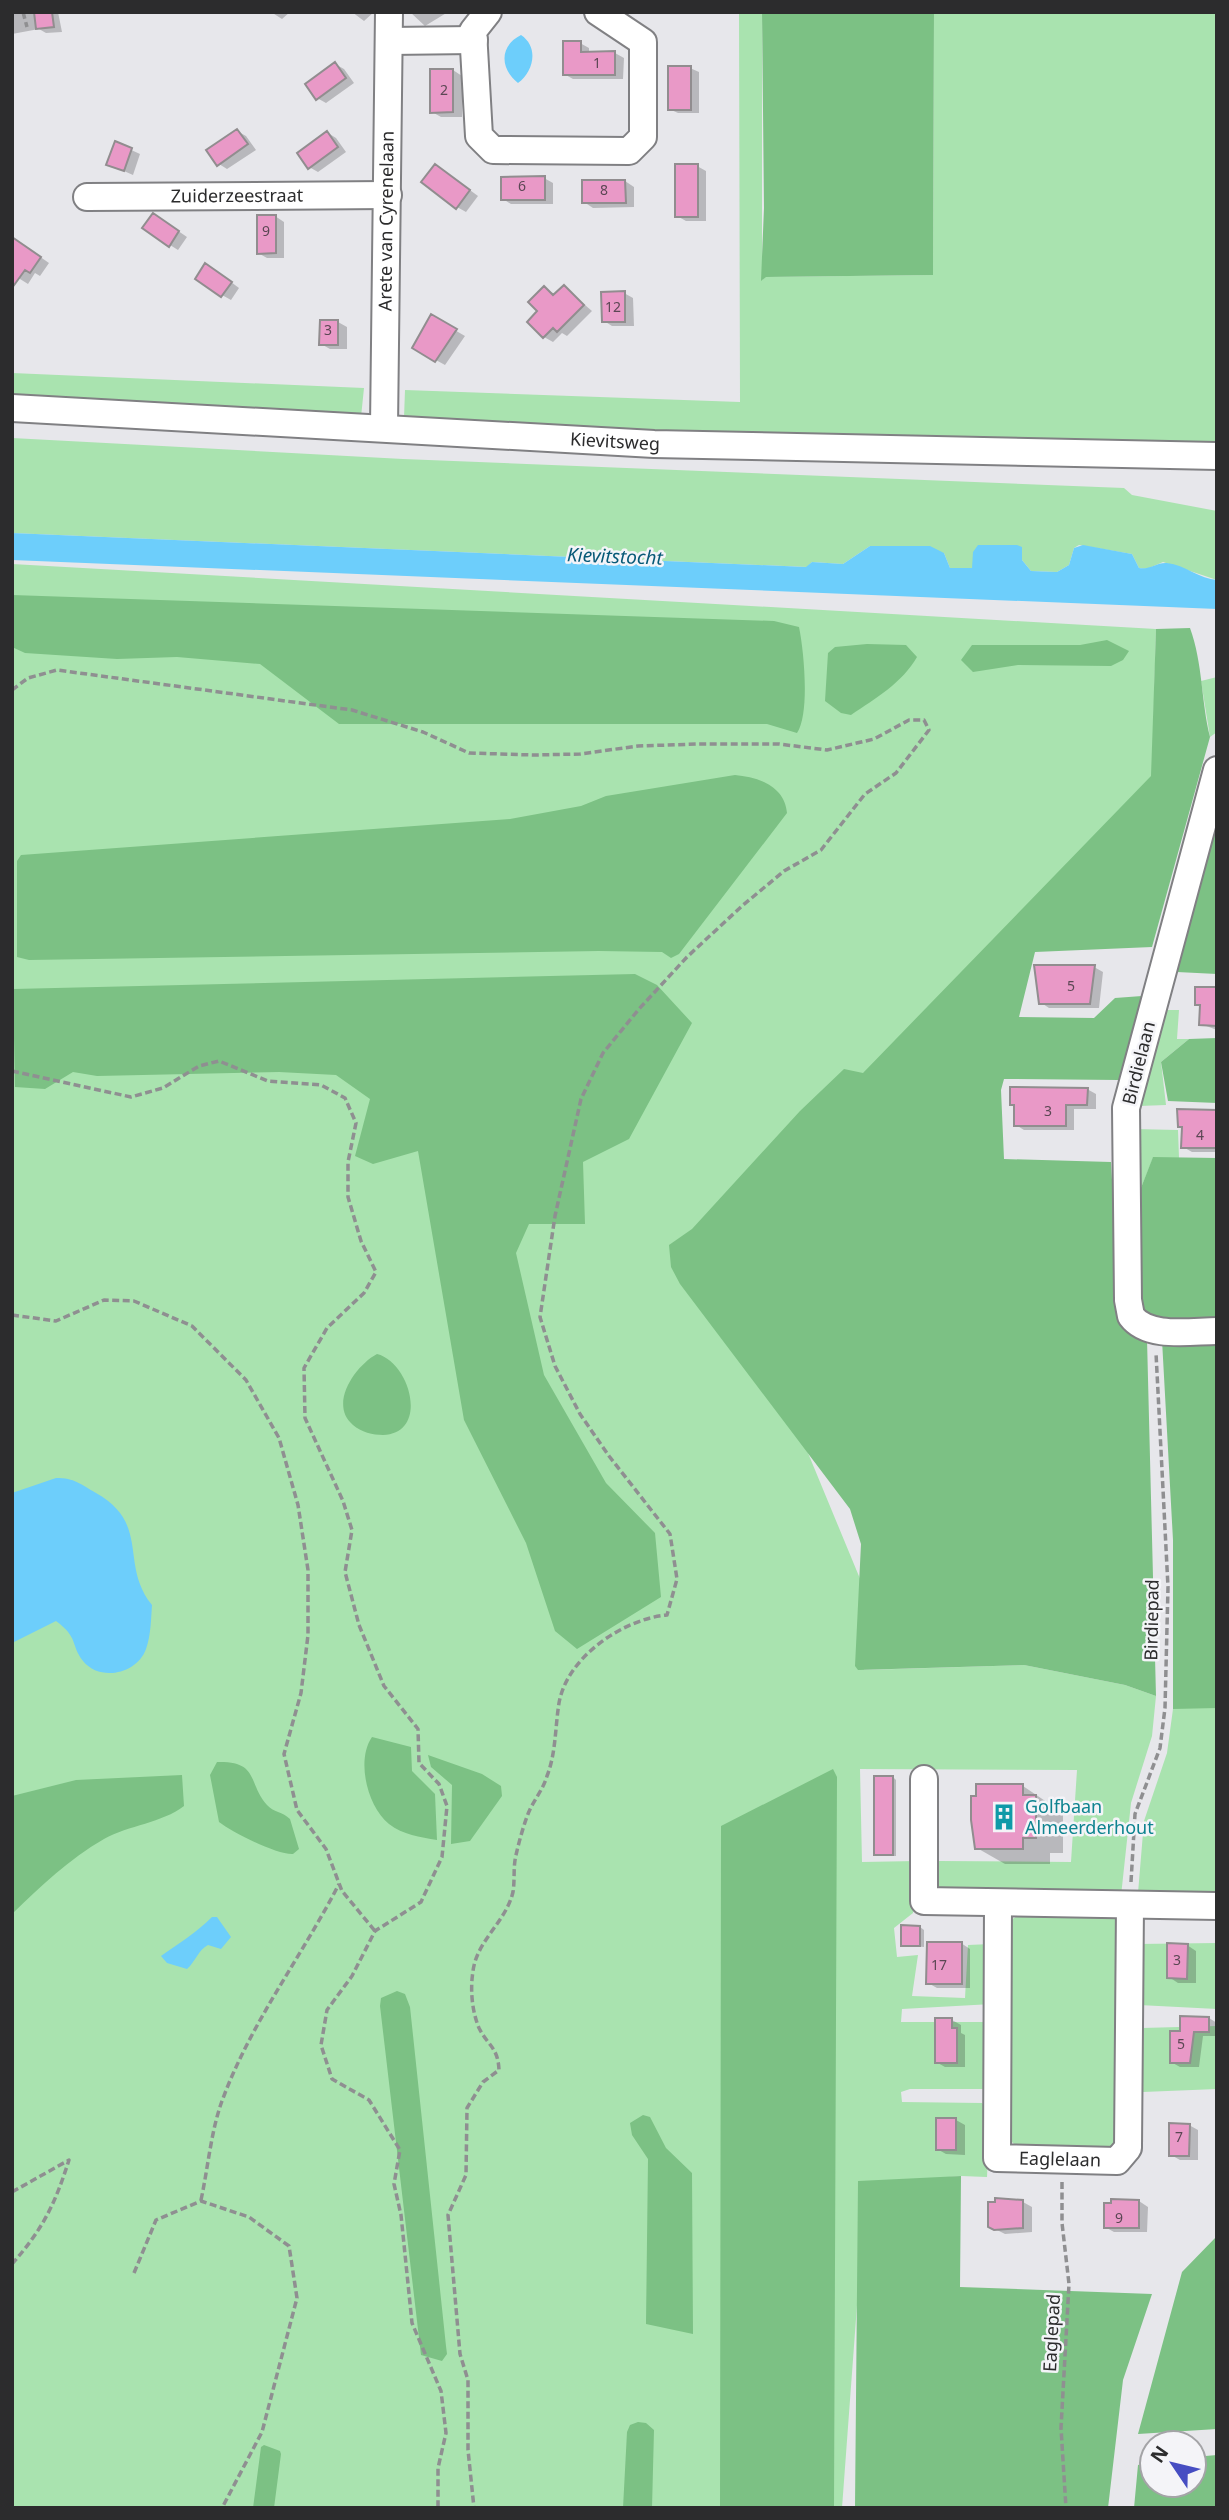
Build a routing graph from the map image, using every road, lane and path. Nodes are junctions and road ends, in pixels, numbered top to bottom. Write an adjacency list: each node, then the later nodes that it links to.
1 (23, 12): 5 (path)
2 (389, 12): 7 (street, Arete van Cyrenelaan)
3 (488, 12): 6 (street)
4 (597, 12): 6 (street)
5 (26, 27)
6 (474, 40): 7 (street)
7 (389, 41): 8 (street, Arete van Cyrenelaan)
8 (388, 195): 9 (street, Zuiderzeestraat); 11 (street, Arete van Cyrenelaan)
9 (87, 197)
10 (12, 408): 11 (street, Kievitsweg)
11 (384, 427): 12 (street, Kievitsweg)
12 (1217, 456)
13 (12, 690): 32 (path)
14 (1217, 770): 17 (street, Birdielaan)
15 (12, 1071): 24 (path)
16 (12, 1315): 20 (path)
17 (1154, 1330): 18 (street); 22 (path, Birdiepad)
18 (1217, 1331)
19 (924, 1779): 21 (street)
20 (340, 1884): 24 (path); 27 (path)
21 (998, 1904): 22 (street); 25 (street, Eaglelaan)
22 (1130, 1905): 23 (street); 25 (street, Eaglelaan)
23 (1217, 1906)
24 (375, 1931): 31 (path)
25 (1062, 2160): 33 (path, Eaglepad)
26 (12, 2192): 28 (path)
27 (201, 2201): 29 (path); 30 (path)
28 (12, 2264)
29 (134, 2273)
30 (222, 2508)
31 (438, 2508)
32 (474, 2508)
33 (1066, 2508)

